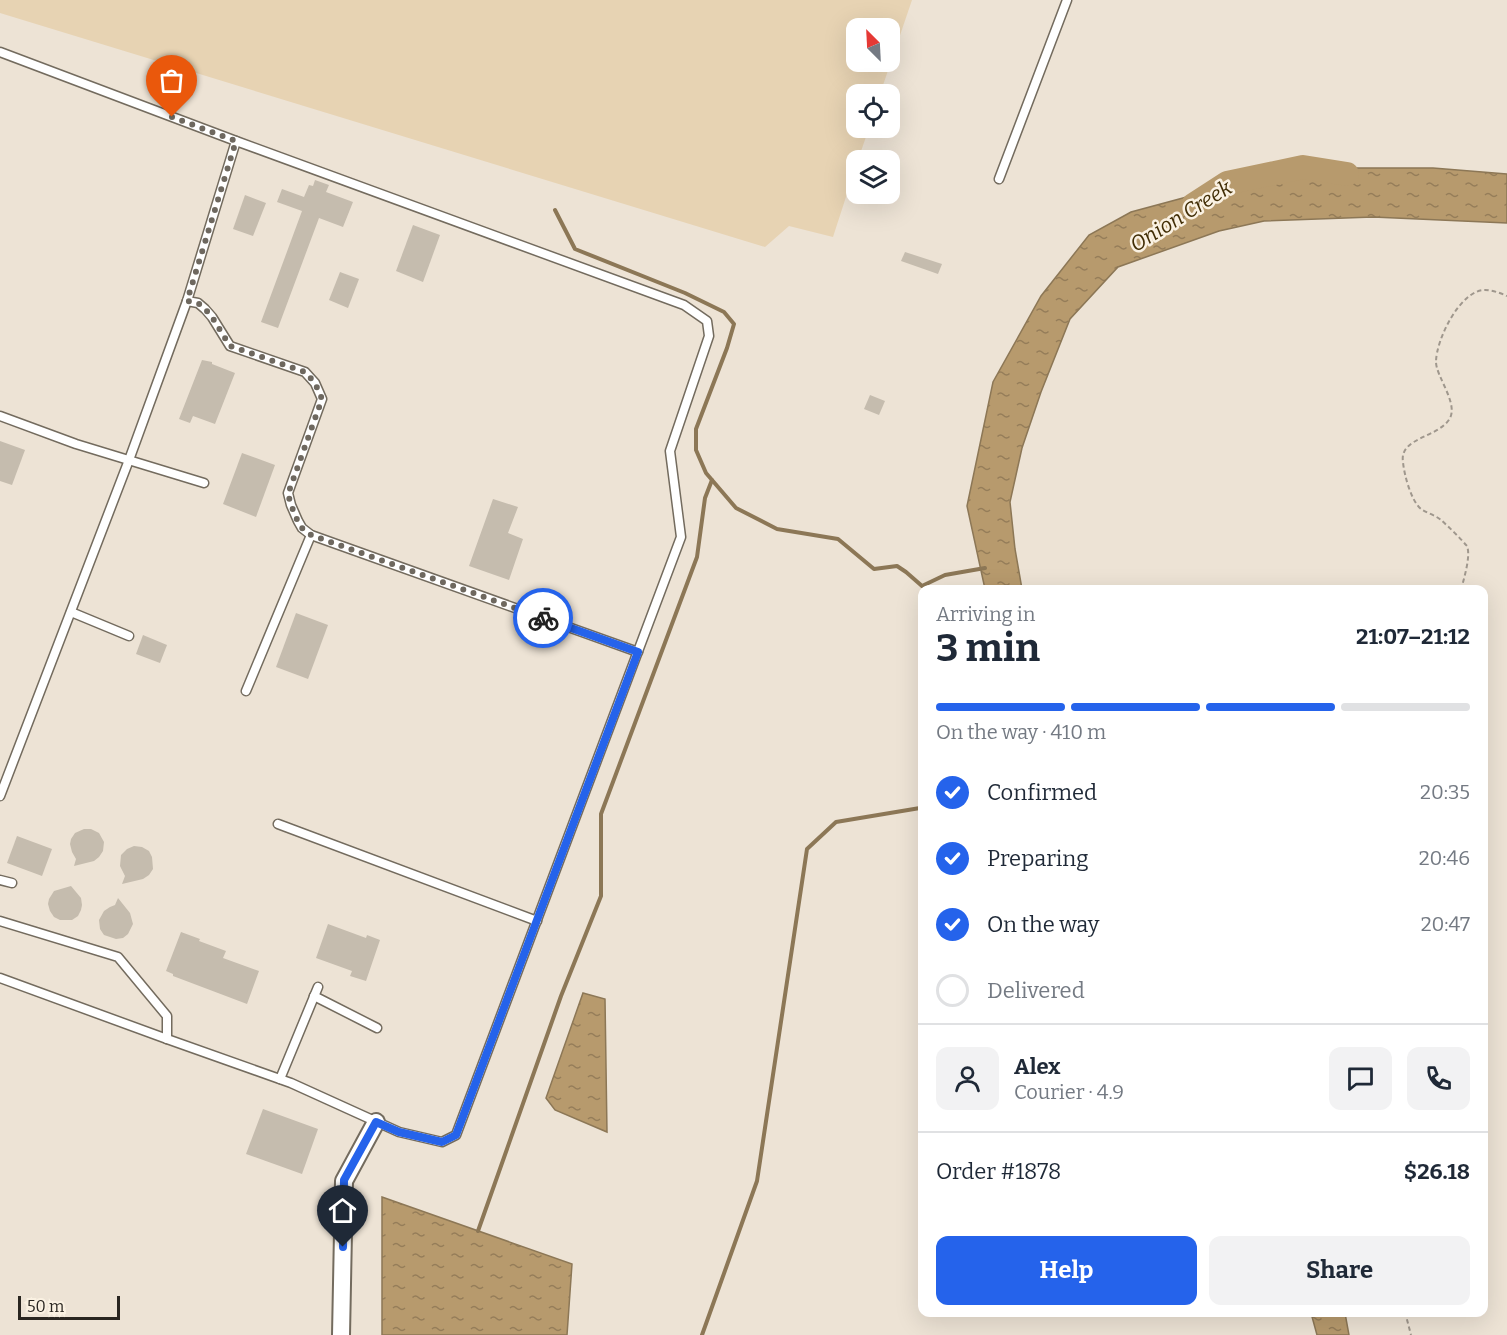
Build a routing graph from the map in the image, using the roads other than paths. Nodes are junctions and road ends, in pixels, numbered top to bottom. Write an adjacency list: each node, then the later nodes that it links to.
1 (1067, 0): 4 (lane)
2 (0, 52): 3 (lane)
3 (236, 141): 5 (lane); 12 (lane)
4 (999, 179)
5 (187, 301): 7 (lane); 9 (lane)
6 (0, 416): 7 (lane)
7 (129, 460): 8 (lane); 10 (lane)
8 (204, 483)
9 (311, 535): 12 (lane); 13 (lane)
10 (70, 612): 11 (lane); 14 (lane)
11 (129, 636)
12 (638, 652): 19 (lane)
13 (246, 691)
14 (0, 796)
15 (278, 824): 19 (lane)
16 (0, 880): 17 (lane)
17 (12, 883)
18 (0, 921): 22 (lane)
19 (537, 921): 24 (lane)
20 (0, 978): 22 (lane)
21 (377, 1028): 23 (lane)
22 (167, 1039): 23 (lane)
23 (280, 1079): 24 (lane)
24 (376, 1122): 25 (street)
25 (341, 1335)

